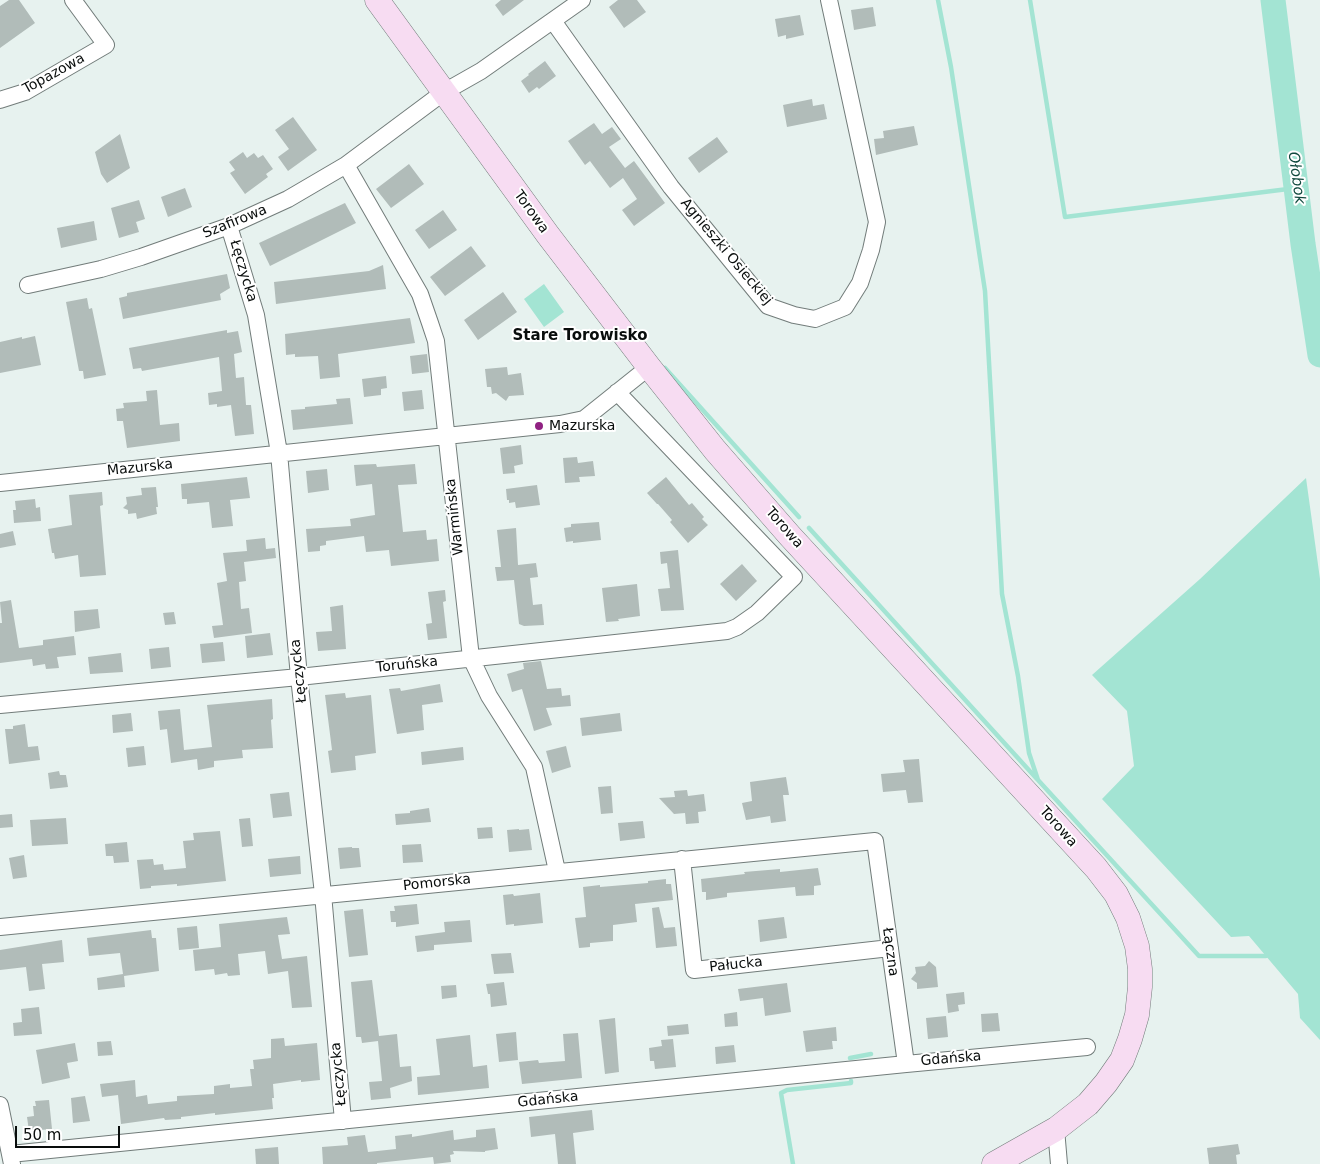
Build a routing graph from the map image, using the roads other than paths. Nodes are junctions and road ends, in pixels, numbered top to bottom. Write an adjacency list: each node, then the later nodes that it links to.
1 (73, 0): 7 (street, Topazowa)
2 (377, 0): 6 (street, Torowa)
3 (829, 0): 5 (street, Agnieszki Osieckiej)
4 (576, 2): 5 (street, Szafirowa)
5 (553, 21): 6 (street, Szafirowa)
6 (444, 92): 8 (street, Szafirowa); 11 (street, Torowa)
7 (0, 100)
8 (346, 165): 9 (street, Szafirowa); 13 (street, Warmińska)
9 (229, 226): 10 (street, Szafirowa); 14 (street, Łęczycka)
10 (28, 286)
11 (649, 367): 12 (street, Mazurska); 29 (street, Torowa)
12 (617, 392): 13 (street, Mazurska); 16 (street, Toruńska)
13 (446, 435): 14 (street, Mazurska); 16 (street, Warmińska)
14 (279, 453): 15 (street, Mazurska); 17 (street, Łęczycka)
15 (0, 483)
16 (471, 658): 17 (street, Toruńska); 21 (street, Warmińska)
17 (300, 677): 18 (street, Toruńska); 22 (street, Łęczycka)
18 (0, 705)
19 (875, 841): 20 (street, Pomorska); 24 (street, Łączna)
20 (682, 859): 21 (street, Pomorska); 24 (street, Pałucka)
21 (557, 871): 22 (street, Pomorska)
22 (323, 894): 23 (street, Pomorska); 28 (street, Łęczycka)
23 (0, 927)
24 (890, 948): 26 (street, Łączna)
25 (1087, 1047): 26 (street, Gdańska)
26 (906, 1064): 28 (street, Gdańska)
27 (0, 1105): 30 (street)
28 (343, 1121): 30 (street, Gdańska)
29 (1056, 1129): 31 (street, Torowa); 32 (street)
30 (11, 1159)
31 (994, 1164)
32 (1059, 1164)

